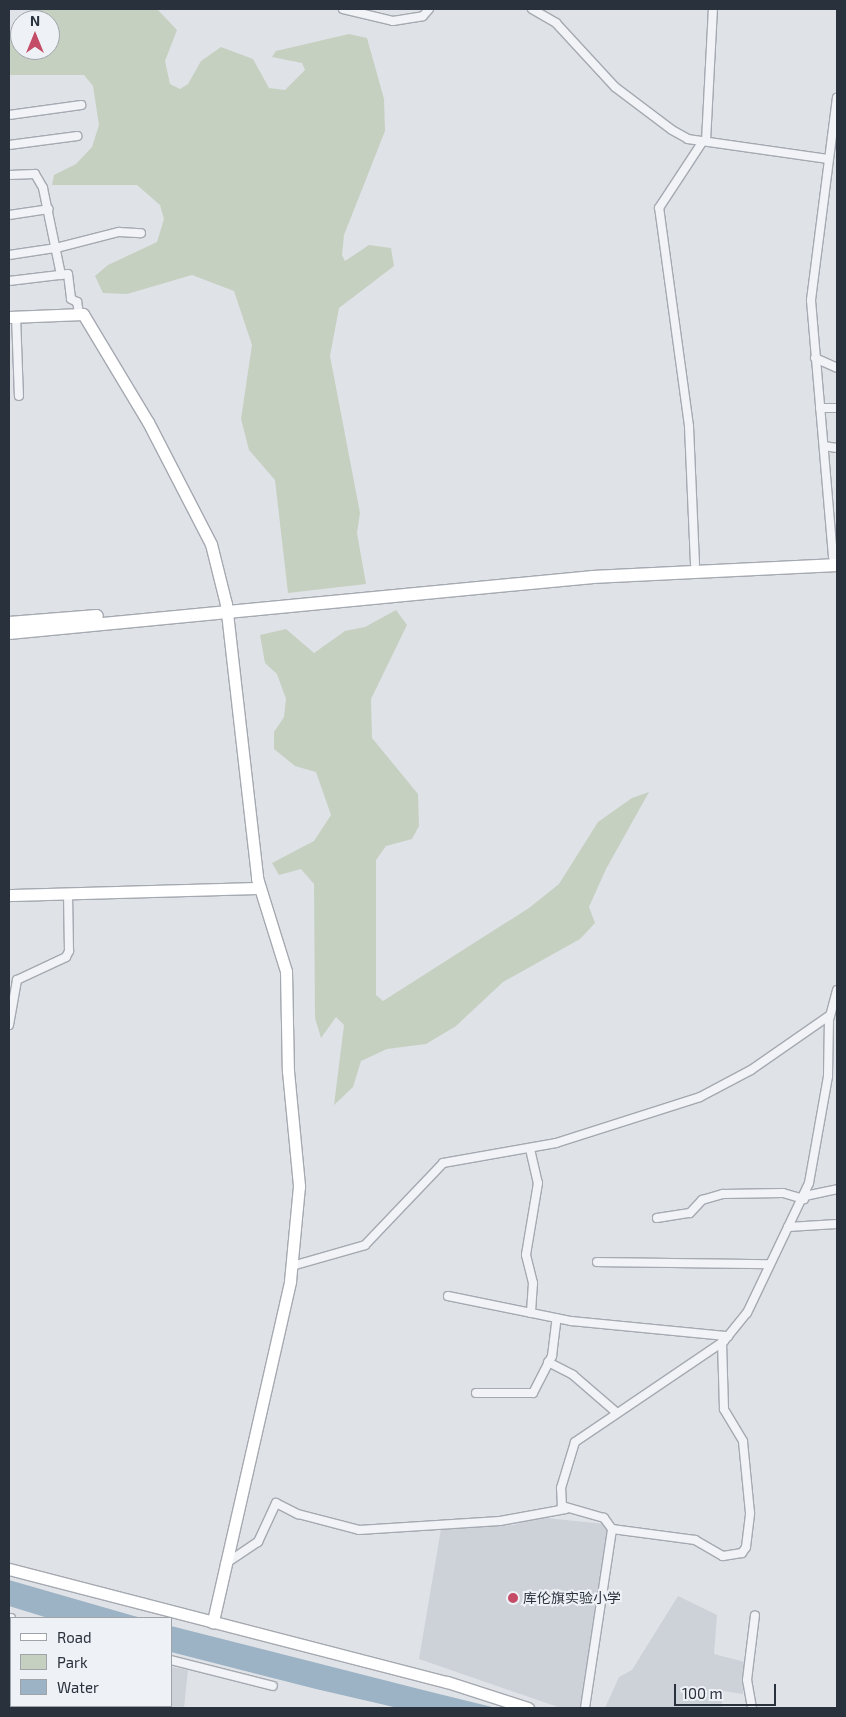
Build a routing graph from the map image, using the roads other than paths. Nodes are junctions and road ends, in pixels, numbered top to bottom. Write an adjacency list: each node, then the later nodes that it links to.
1 (343, 9): 2 (street)
2 (429, 9)
3 (532, 9): 9 (street)
4 (713, 9): 9 (street)
5 (837, 98): 11 (street)
6 (81, 105): 7 (street)
7 (9, 115)
8 (77, 136): 10 (street)
9 (704, 141): 11 (street); 30 (street)
10 (9, 145)
11 (828, 160): 22 (street)
12 (9, 174): 13 (street)
13 (49, 209): 14 (street); 16 (street)
14 (9, 215)
15 (141, 233): 16 (street)
16 (56, 248): 17 (street); 18 (street)
17 (9, 255)
18 (61, 274): 19 (street); 20 (street)
19 (9, 281)
20 (79, 312): 21 (street); 31 (street)
21 (12, 317): 24 (street)
22 (815, 358): 23 (street); 25 (street)
23 (837, 368)
24 (19, 396)
25 (820, 408): 26 (street); 27 (street)
26 (837, 408)
27 (824, 446): 28 (street); 29 (street)
28 (837, 448)
29 (836, 559): 30 (main road); 31 (main road)
30 (695, 564): 31 (main road)
31 (226, 608): 32 (main road); 33 (main road); 34 (street)
32 (9, 623)
33 (9, 633)
34 (260, 888): 35 (street); 50 (street)
35 (68, 894): 36 (street); 39 (street)
36 (9, 895)
37 (837, 992): 38 (street)
38 (830, 1015): 40 (street); 42 (street)
39 (9, 1025)
40 (828, 1062): 41 (street); 44 (street)
41 (837, 1063)
42 (530, 1149): 50 (street); 52 (street)
43 (837, 1189): 44 (street)
44 (805, 1197): 45 (street); 47 (street)
45 (657, 1218)
46 (837, 1224): 47 (street)
47 (788, 1227): 49 (street)
48 (597, 1262): 49 (street)
49 (767, 1264): 54 (street)
50 (292, 1266): 60 (street)
51 (448, 1296): 52 (street)
52 (531, 1313): 53 (street)
53 (557, 1318): 54 (street); 55 (street)
54 (725, 1339): 57 (street); 59 (street)
55 (548, 1362): 56 (street); 57 (street)
56 (476, 1393)
57 (617, 1413): 58 (street)
58 (566, 1509): 59 (street); 60 (street)
59 (612, 1529): 67 (street)
60 (225, 1564): 63 (street)
61 (9, 1569): 63 (street)
62 (755, 1615): 68 (street)
63 (213, 1622): 66 (street)
64 (172, 1660): 65 (street)
65 (273, 1686)
66 (528, 1708)
67 (585, 1708)
68 (752, 1708)

